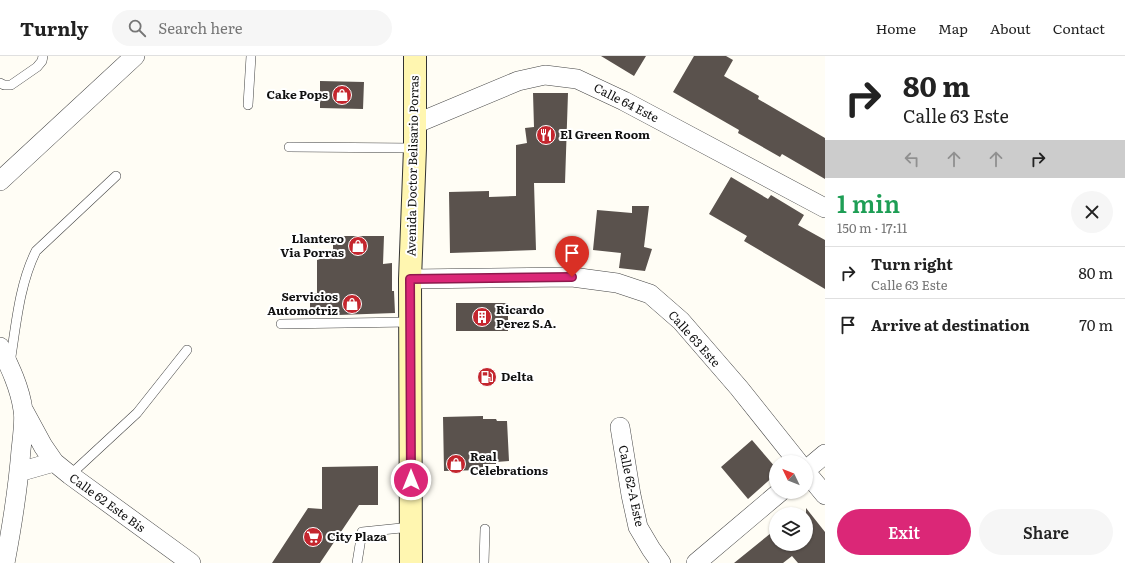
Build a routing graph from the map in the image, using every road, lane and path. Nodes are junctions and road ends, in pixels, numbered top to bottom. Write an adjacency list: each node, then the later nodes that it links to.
1 (43, 56): 5 (lane)
2 (135, 56): 11 (street)
3 (252, 56): 6 (lane)
4 (415, 56): 7 (street, Avenida Doctor Belisario Porras)
5 (0, 83)
6 (248, 105)
7 (415, 124): 9 (street, Avenida Doctor Belisario Porras); 12 (street, Calle 64 Este)
8 (289, 148): 9 (lane)
9 (415, 148): 13 (street, Avenida Doctor Belisario Porras)
10 (116, 176): 18 (lane)
11 (0, 181)
12 (825, 208)
13 (410, 279): 14 (street, Avenida Doctor Belisario Porras); 22 (street, Calle 63 Este)
14 (410, 322): 15 (lane); 30 (street, Avenida Doctor Belisario Porras)
15 (281, 324)
16 (0, 347): 18 (street)
17 (187, 350): 26 (lane)
18 (10, 367): 19 (street)
19 (24, 412): 23 (street, Calle 62 Este Bis); 25 (street)
20 (620, 427): 37 (street, Calle 62-A Este)
21 (825, 454): 24 (street)
22 (792, 455)
23 (54, 462): 25 (street); 26 (street, Calle 62 Este Bis)
24 (813, 465)
25 (19, 472): 32 (street)
26 (70, 475): 33 (street, Calle 62 Este Bis)
27 (813, 480): 28 (street)
28 (825, 495)
29 (772, 499): 38 (street)
30 (411, 527): 34 (lane); 35 (street, Avenida Doctor Belisario Porras)
31 (485, 529): 36 (lane)
32 (5, 563)
33 (191, 563)
34 (357, 563)
35 (411, 563)
36 (484, 563)
37 (661, 563)
38 (696, 563)

